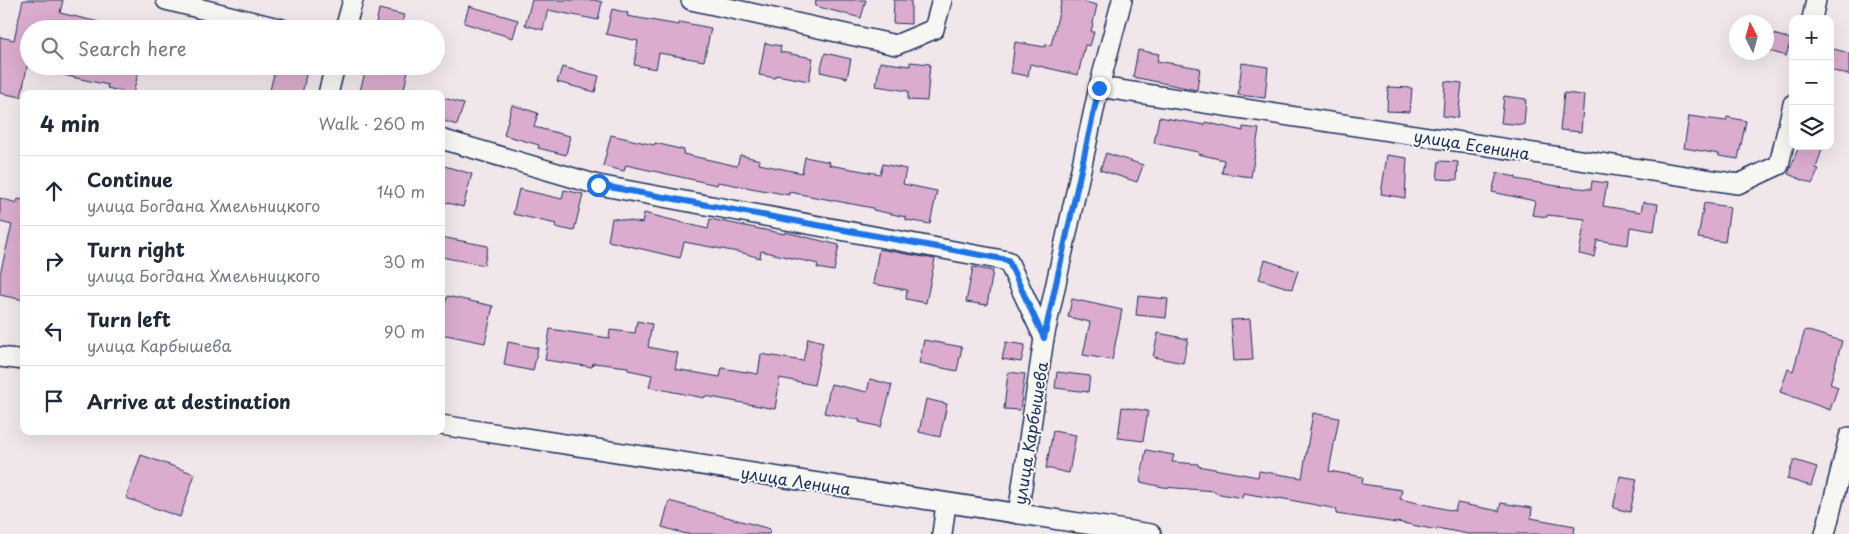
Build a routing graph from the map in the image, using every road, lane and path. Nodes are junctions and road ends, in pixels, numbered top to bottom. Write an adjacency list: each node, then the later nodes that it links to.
1 (166, 0): 8 (street)
2 (353, 0): 9 (street)
3 (691, 0): 4 (street)
4 (942, 0)
5 (1122, 0): 11 (street, улица Карбышева)
6 (1816, 0): 7 (street)
7 (1813, 15)
8 (246, 20)
9 (347, 20)
10 (333, 75): 12 (street)
11 (1099, 88): 13 (street, улица Есенина); 15 (street, улица Карбышева)
12 (329, 90)
13 (1793, 105)
14 (445, 141): 15 (street)
15 (1044, 338): 21 (street, улица Карбышева)
16 (0, 356): 17 (street)
17 (20, 359)
18 (445, 426): 20 (street, улица Ленина)
19 (1849, 437): 24 (street)
20 (946, 504): 21 (street, улица Ленина); 22 (street)
21 (1018, 514): 23 (street, улица Ленина)
22 (942, 534)
23 (1151, 534)
24 (1825, 534)

